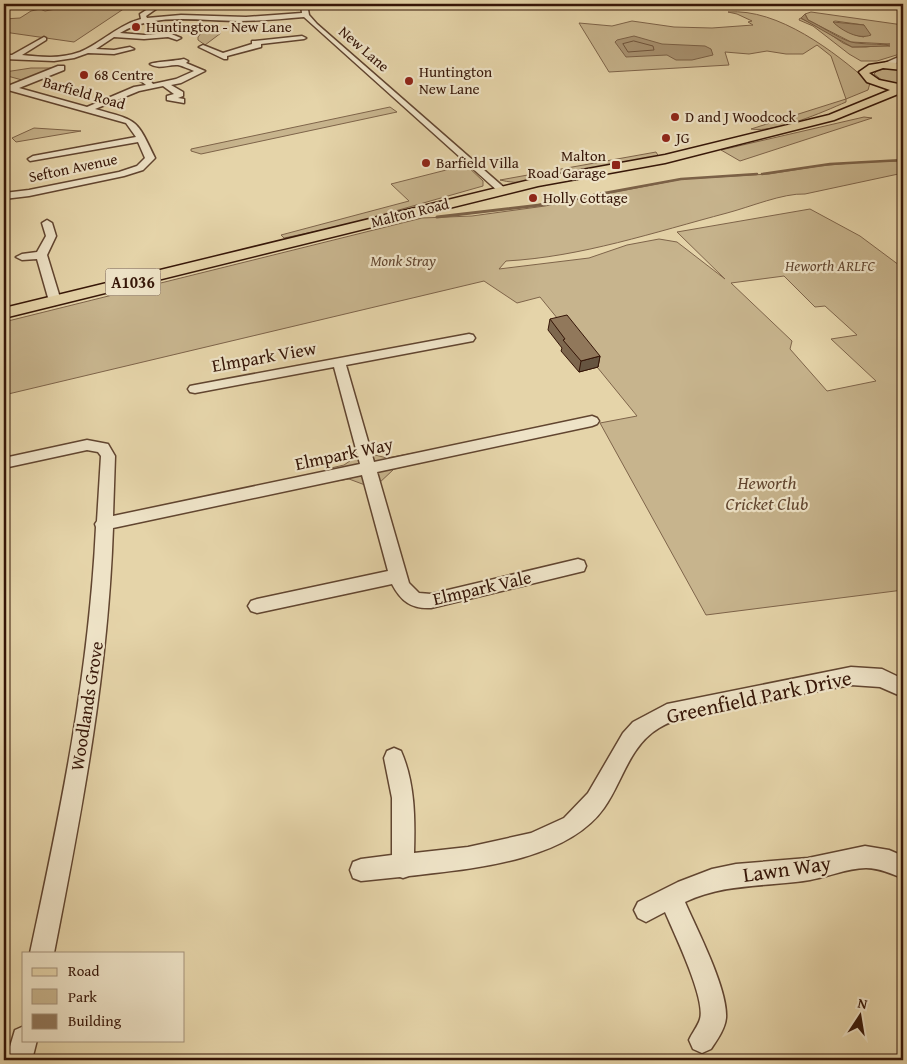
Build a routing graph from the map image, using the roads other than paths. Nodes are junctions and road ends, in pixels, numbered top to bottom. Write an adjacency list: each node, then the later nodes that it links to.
1 (160, 4): 5 (street)
2 (304, 4): 3 (street)
3 (306, 15): 4 (street); 33 (street, New Lane)
4 (243, 19): 5 (street); 10 (street)
5 (145, 20): 6 (street)
6 (113, 35): 7 (street); 13 (street)
7 (177, 36)
8 (302, 38): 10 (street)
9 (44, 39): 15 (street)
10 (258, 45): 11 (street)
11 (203, 47)
12 (130, 49): 13 (street)
13 (87, 51): 15 (street)
14 (4, 57): 15 (street)
15 (14, 57)
16 (903, 58): 18 (street)
17 (154, 64): 23 (street)
18 (882, 66): 19 (main road); 22 (main road)
19 (903, 67)
20 (61, 68): 25 (street)
21 (130, 75): 24 (street)
22 (875, 81): 26 (main road); 29 (main road, Malton Road / A1036)
23 (164, 84): 24 (street); 27 (street)
24 (150, 86): 28 (street)
25 (8, 88): 28 (street, Barfield Road)
26 (903, 88): 29 (main road, Malton Road / A1036)
27 (183, 95)
28 (90, 108): 30 (street, Barfield Road)
29 (819, 120): 33 (main road, Malton Road / A1036)
30 (142, 139): 31 (street); 32 (street, Barfield Road)
31 (33, 159)
32 (146, 164): 34 (street, Sefton Avenue)
33 (503, 190): 38 (main road, Malton Road / A1036)
34 (4, 196)
35 (47, 223): 36 (street)
36 (41, 255): 37 (street); 38 (street)
37 (22, 257)
38 (55, 301): 39 (main road, Malton Road / A1036)
39 (4, 313)
40 (469, 338): 41 (street, Elmpark View)
41 (339, 363): 42 (street, Elmpark View); 45 (street, Elmpark View)
42 (194, 389)
43 (592, 421): 45 (street, Elmpark Way)
44 (4, 463): 46 (street, Woodlands Grove)
45 (368, 469): 46 (street, Elmpark Way); 48 (street, Elmpark Vale)
46 (103, 524): 59 (street, Woodlands Grove)
47 (578, 566): 48 (street, Elmpark Vale)
48 (398, 576): 49 (street)
49 (256, 606)
50 (903, 673): 51 (street)
51 (882, 678): 52 (street, Greenfield Park Drive); 54 (street, Greenfield Park Drive)
52 (903, 688)
53 (394, 758): 54 (street)
54 (403, 867): 56 (street, Greenfield Park Drive)
55 (903, 867): 57 (street, Lawn Way)
56 (361, 870)
57 (671, 898): 58 (street, Lawn Way); 60 (street)
58 (646, 910)
59 (42, 952)
60 (702, 1040)
61 (23, 1042): 62 (street)
62 (19, 1060)

